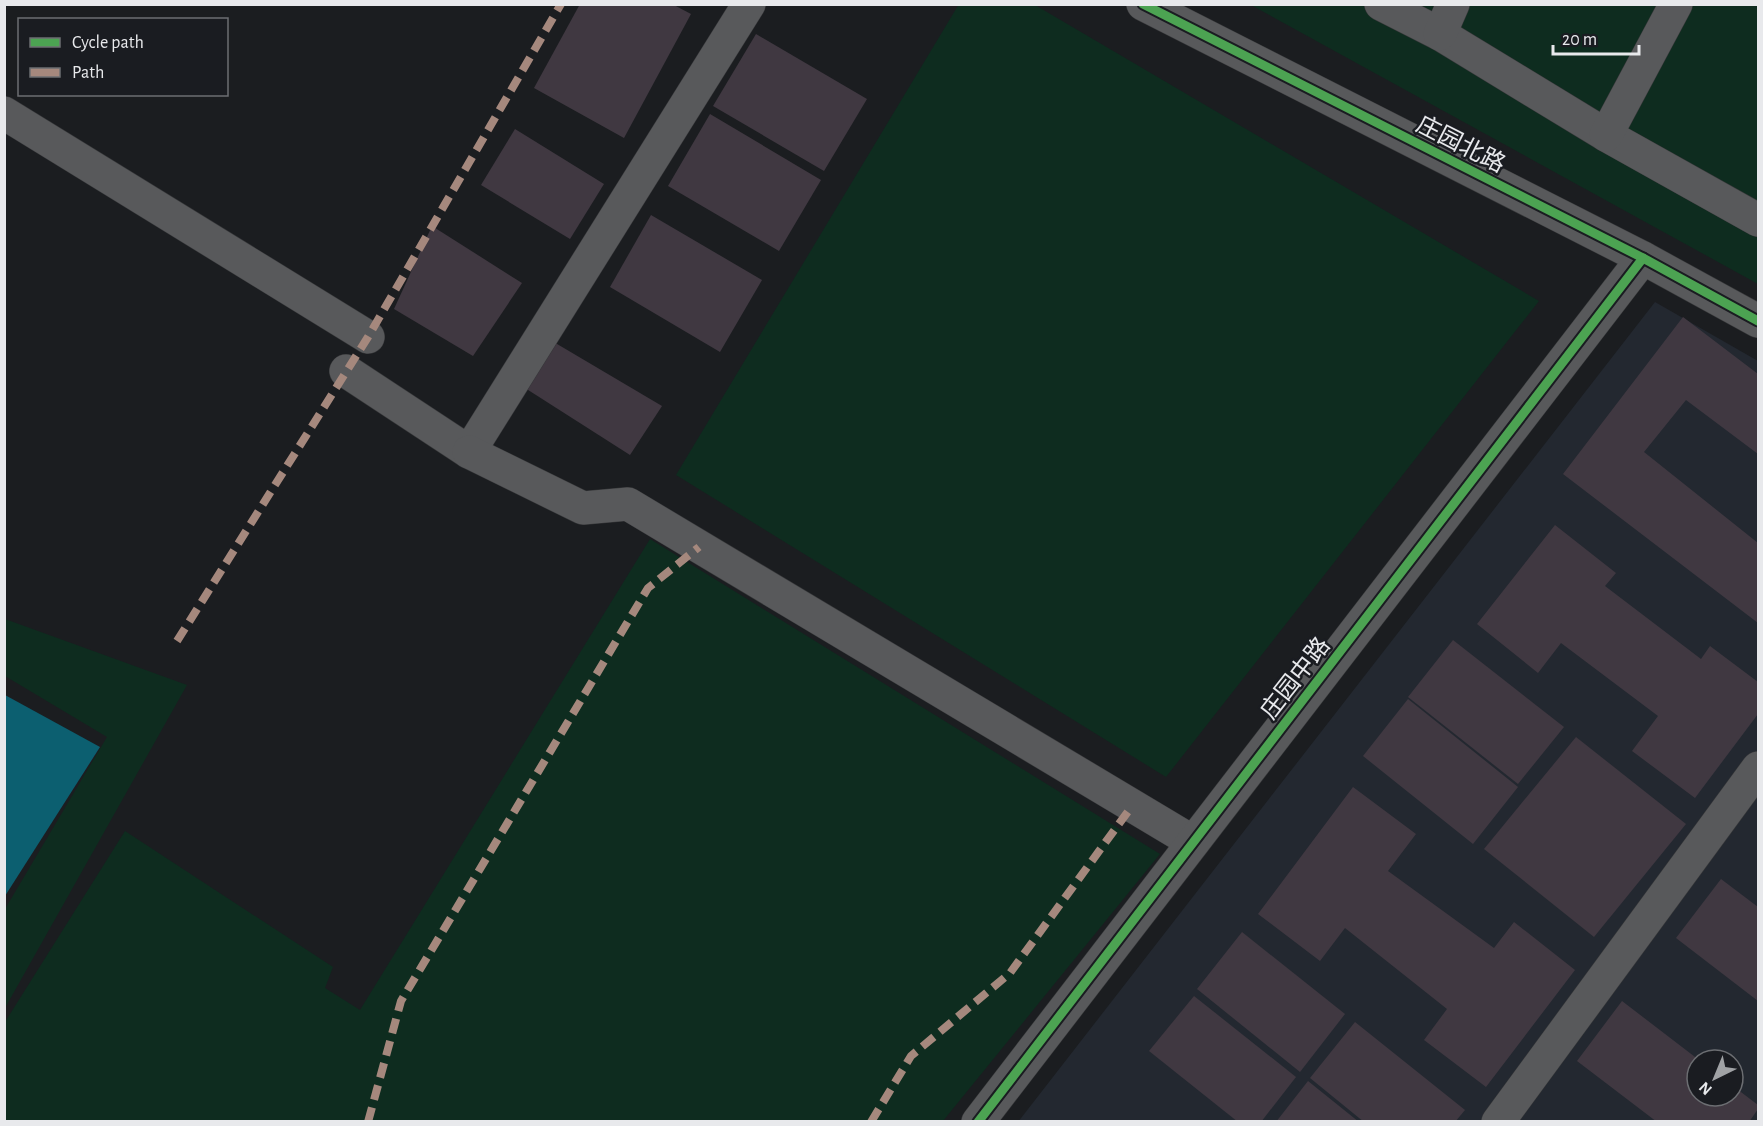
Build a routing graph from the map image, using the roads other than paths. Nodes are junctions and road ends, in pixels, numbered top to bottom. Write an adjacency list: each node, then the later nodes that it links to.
1 (749, 4): 14 (street)
2 (1143, 4): 10 (street, 庄园北路)
3 (1381, 4): 6 (street)
4 (1453, 4): 6 (street)
5 (1676, 4): 8 (street)
6 (1440, 34): 8 (street)
7 (4, 113): 12 (street)
8 (1606, 135): 9 (street)
9 (1758, 220)
10 (1643, 258): 11 (street, 庄园北路); 16 (street, 庄园中路)
11 (1758, 321)
12 (368, 337)
13 (346, 371): 14 (street)
14 (469, 452): 16 (street)
15 (1758, 768): 18 (street)
16 (1193, 842): 17 (street, 庄园中路)
17 (978, 1122)
18 (1498, 1122)

